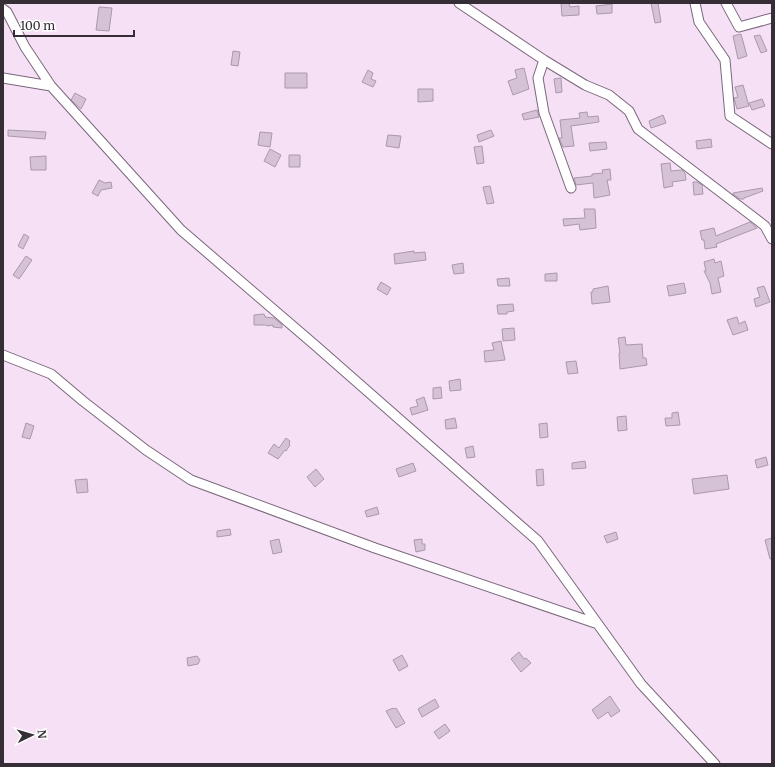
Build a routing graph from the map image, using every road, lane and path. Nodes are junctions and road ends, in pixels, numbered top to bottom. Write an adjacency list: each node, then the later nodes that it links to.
1 (459, 3): 6 (street)
2 (695, 3): 9 (street)
3 (726, 3): 5 (street)
4 (3, 9): 8 (street)
5 (772, 18)
6 (544, 60): 10 (street); 11 (street)
7 (3, 78): 8 (street)
8 (51, 86): 13 (street)
9 (772, 144)
10 (571, 188)
11 (772, 239)
12 (3, 355): 13 (street)
13 (598, 624): 14 (street)
14 (715, 764)

